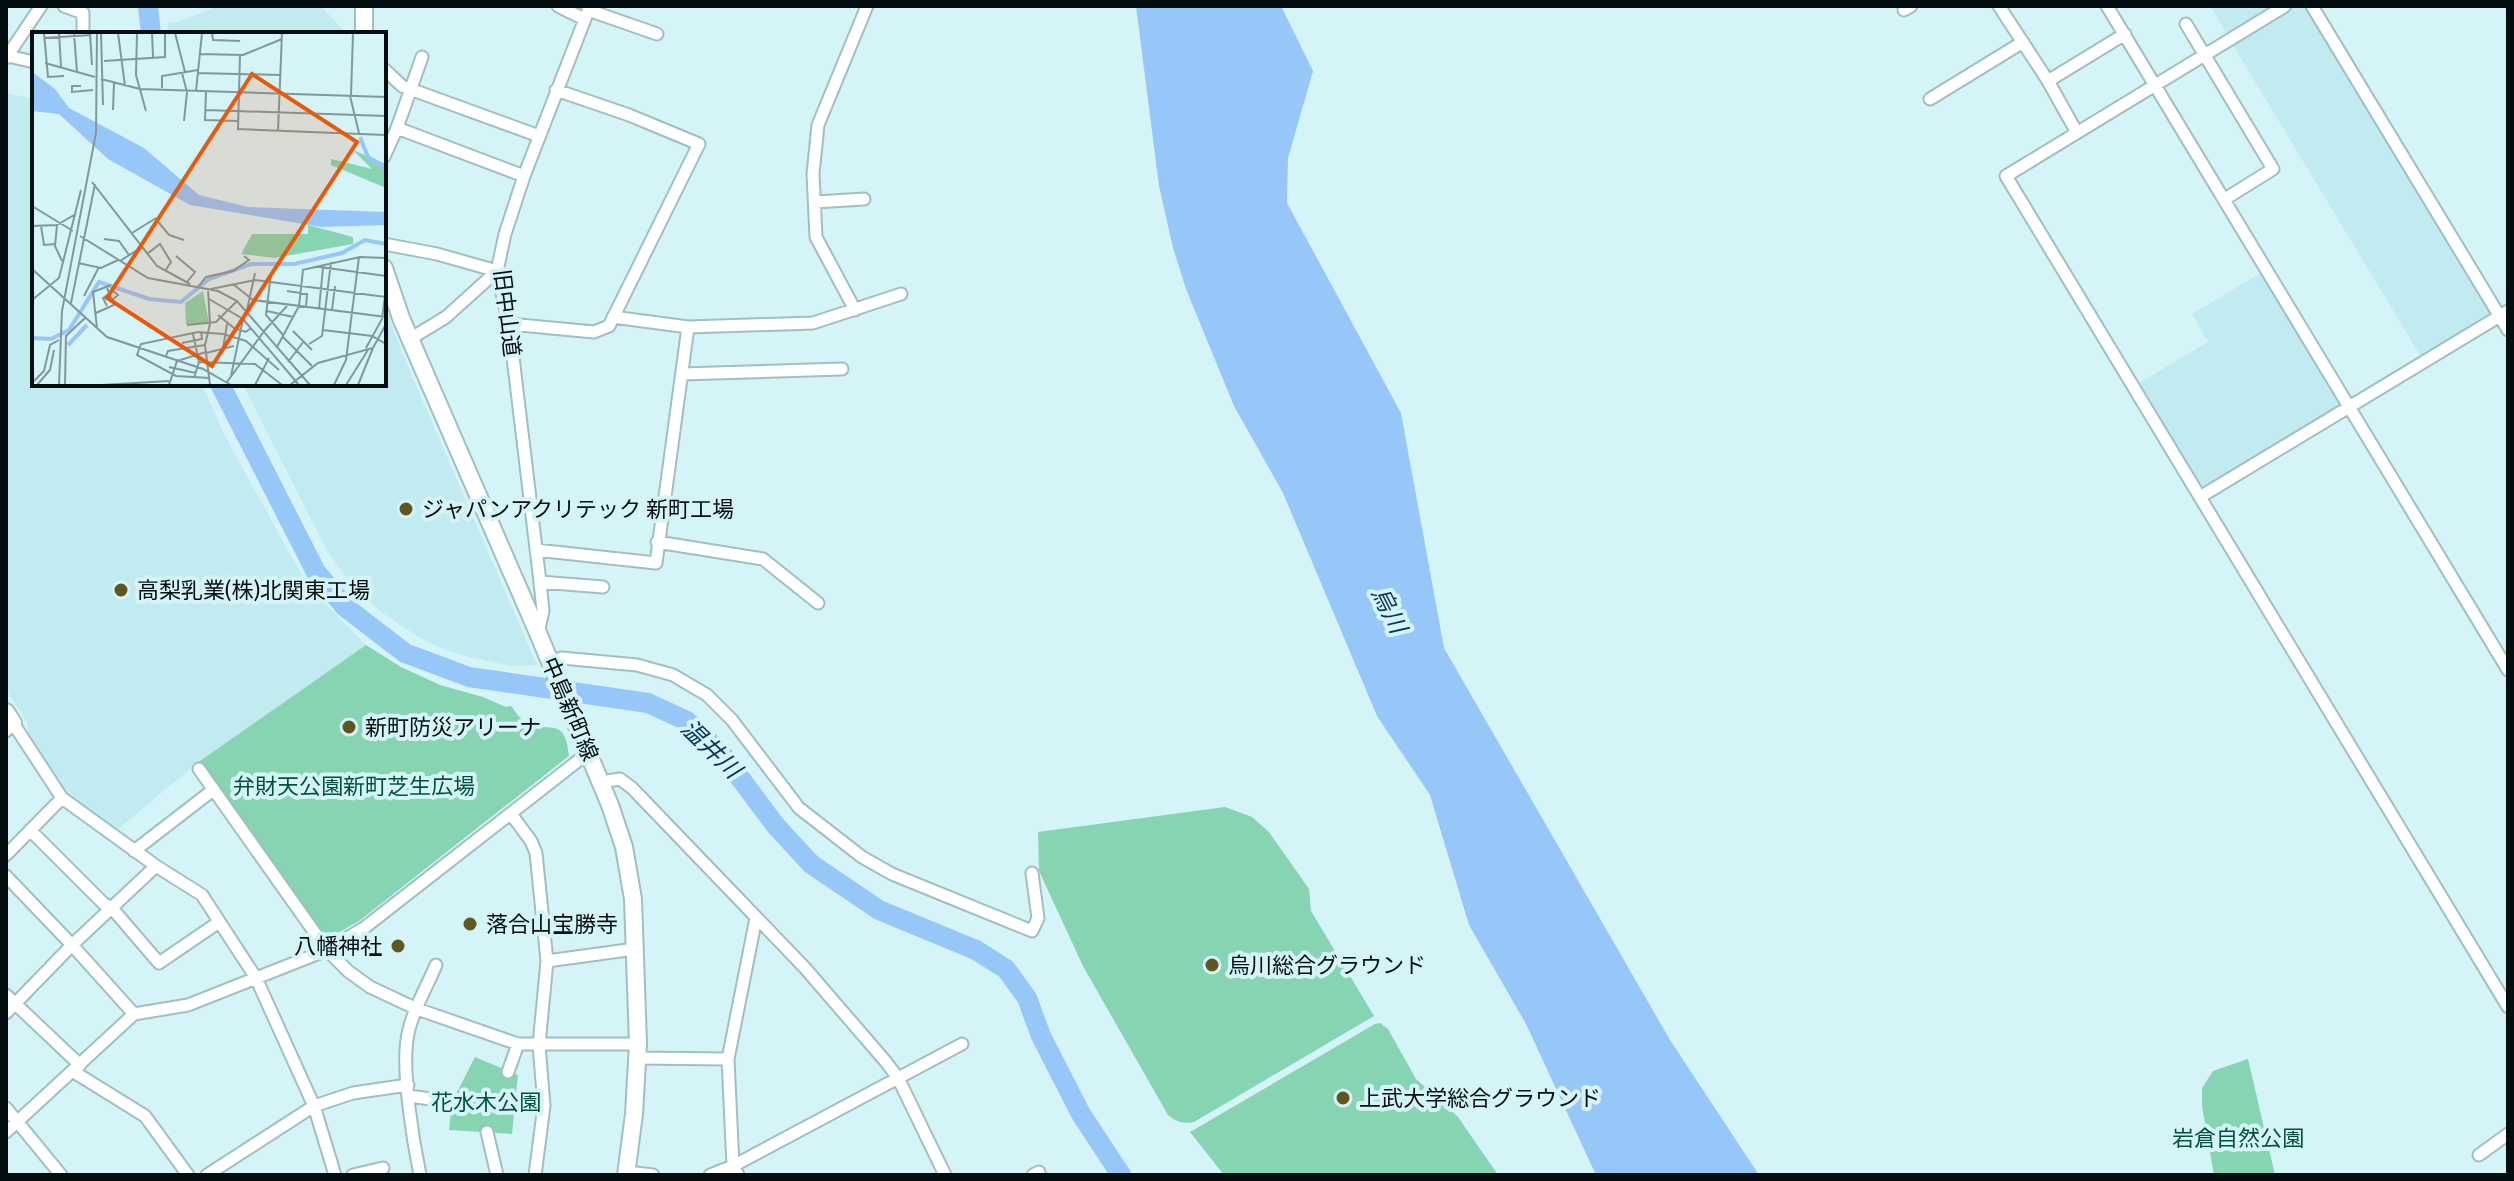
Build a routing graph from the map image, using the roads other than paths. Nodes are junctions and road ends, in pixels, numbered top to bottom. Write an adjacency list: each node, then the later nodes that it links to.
1 (41, 6): 18 (street)
2 (64, 6): 12 (street)
3 (364, 6): 13 (main road)
4 (558, 6): 10 (street)
5 (867, 6): 34 (street)
6 (1999, 6): 16 (street)
7 (2107, 6): 15 (street)
8 (2285, 6): 17 (street)
9 (2312, 6): 40 (street)
10 (587, 12): 14 (street); 25 (street, 旧中山道)
11 (2186, 24): 17 (street)
12 (83, 32)
13 (364, 32)
14 (657, 34)
15 (2125, 34): 22 (street); 23 (street)
16 (2023, 42): 22 (street); 26 (street)
17 (2205, 56): 23 (street); 33 (street)
18 (7, 57): 20 (street)
19 (422, 57): 24 (street)
20 (32, 62)
21 (386, 71): 24 (street)
22 (2048, 81): 28 (street)
23 (2156, 86): 28 (street); 33 (street)
24 (410, 89): 27 (street); 29 (street)
25 (556, 90): 29 (street, 旧中山道); 41 (street)
26 (1930, 99)
27 (397, 128): 30 (street); 31 (street)
28 (2076, 131): 49 (street)
29 (539, 136): 31 (street, 旧中山道)
30 (386, 153)
31 (524, 176): 36 (street, 旧中山道)
32 (864, 199): 34 (street)
33 (2225, 199): 48 (street)
34 (816, 202): 39 (street)
35 (386, 244): 36 (street)
36 (497, 271): 42 (street, 旧中山道); 45 (street)
37 (386, 273): 45 (main road, 中島新町線)
38 (901, 294): 39 (street)
39 (855, 310): 43 (street)
40 (2504, 313): 44 (street); 48 (street)
41 (613, 317): 42 (street); 43 (street)
42 (509, 324): 51 (street, 旧中山道)
43 (688, 327): 47 (street)
44 (2508, 330)
45 (410, 339): 55 (main road, 中島新町線)
46 (842, 369): 47 (street)
47 (682, 374): 50 (street)
48 (2350, 405): 49 (street); 57 (street)
49 (2200, 497): 81 (street)
50 (657, 542): 51 (street); 54 (street)
51 (536, 550): 52 (street, 旧中山道)
52 (540, 582): 53 (street); 55 (street, 旧中山道)
53 (603, 587)
54 (818, 603)
55 (538, 633): 56 (main road, 中島新町線)
56 (551, 666): 59 (main road, 中島新町線); 69 (street)
57 (2508, 670)
58 (8, 722): 63 (street)
59 (588, 753): 61 (main road, 中島新町線); 64 (street)
60 (199, 769): 62 (street)
61 (601, 782): 72 (street); 75 (main road, 中島新町線)
62 (213, 790): 66 (street); 76 (street)
63 (62, 798): 65 (street); 66 (street)
64 (511, 814): 76 (street); 77 (street)
65 (30, 830): 67 (street); 71 (street)
66 (134, 851): 68 (street)
67 (6, 855)
68 (156, 866): 71 (street); 73 (street)
69 (1032, 873)
70 (6, 876): 74 (street)
71 (111, 907): 73 (street); 74 (street)
72 (756, 918): 89 (street); 92 (street)
73 (219, 922): 79 (street)
74 (72, 945): 80 (street); 84 (street)
75 (635, 949): 77 (street); 88 (main road, 中島新町線)
76 (327, 950): 79 (street); 82 (street)
77 (547, 961): 87 (street)
78 (436, 965): 82 (street)
79 (256, 978): 84 (street); 95 (street)
80 (10, 1000): 83 (street); 90 (street)
81 (2508, 1007)
82 (417, 1009): 85 (street); 93 (street)
83 (6, 1013)
84 (134, 1014): 90 (street)
85 (518, 1044): 87 (street); 91 (street)
86 (962, 1044): 92 (street)
87 (539, 1045): 88 (street); 112 (street)
88 (638, 1051): 89 (street); 104 (main road, 中島新町線)
89 (728, 1059): 103 (street)
90 (77, 1068): 97 (street); 106 (street)
91 (508, 1072)
92 (898, 1078): 103 (street); 115 (street)
93 (409, 1090): 94 (street); 95 (street); 110 (street)
94 (452, 1102)
95 (314, 1106): 107 (street); 108 (street)
96 (6, 1108): 97 (street)
97 (18, 1122): 98 (street); 105 (street)
98 (6, 1132)
99 (487, 1132): 111 (street)
100 (2508, 1134): 101 (street)
101 (2479, 1155)
102 (383, 1168): 109 (street)
103 (735, 1170): 114 (street)
104 (627, 1173): 113 (street)
105 (61, 1175)
106 (188, 1175)
107 (207, 1175)
108 (335, 1175)
109 (353, 1175)
110 (420, 1175)
111 (497, 1175)
112 (535, 1175)
113 (653, 1175)
114 (710, 1175)
115 (945, 1175)

